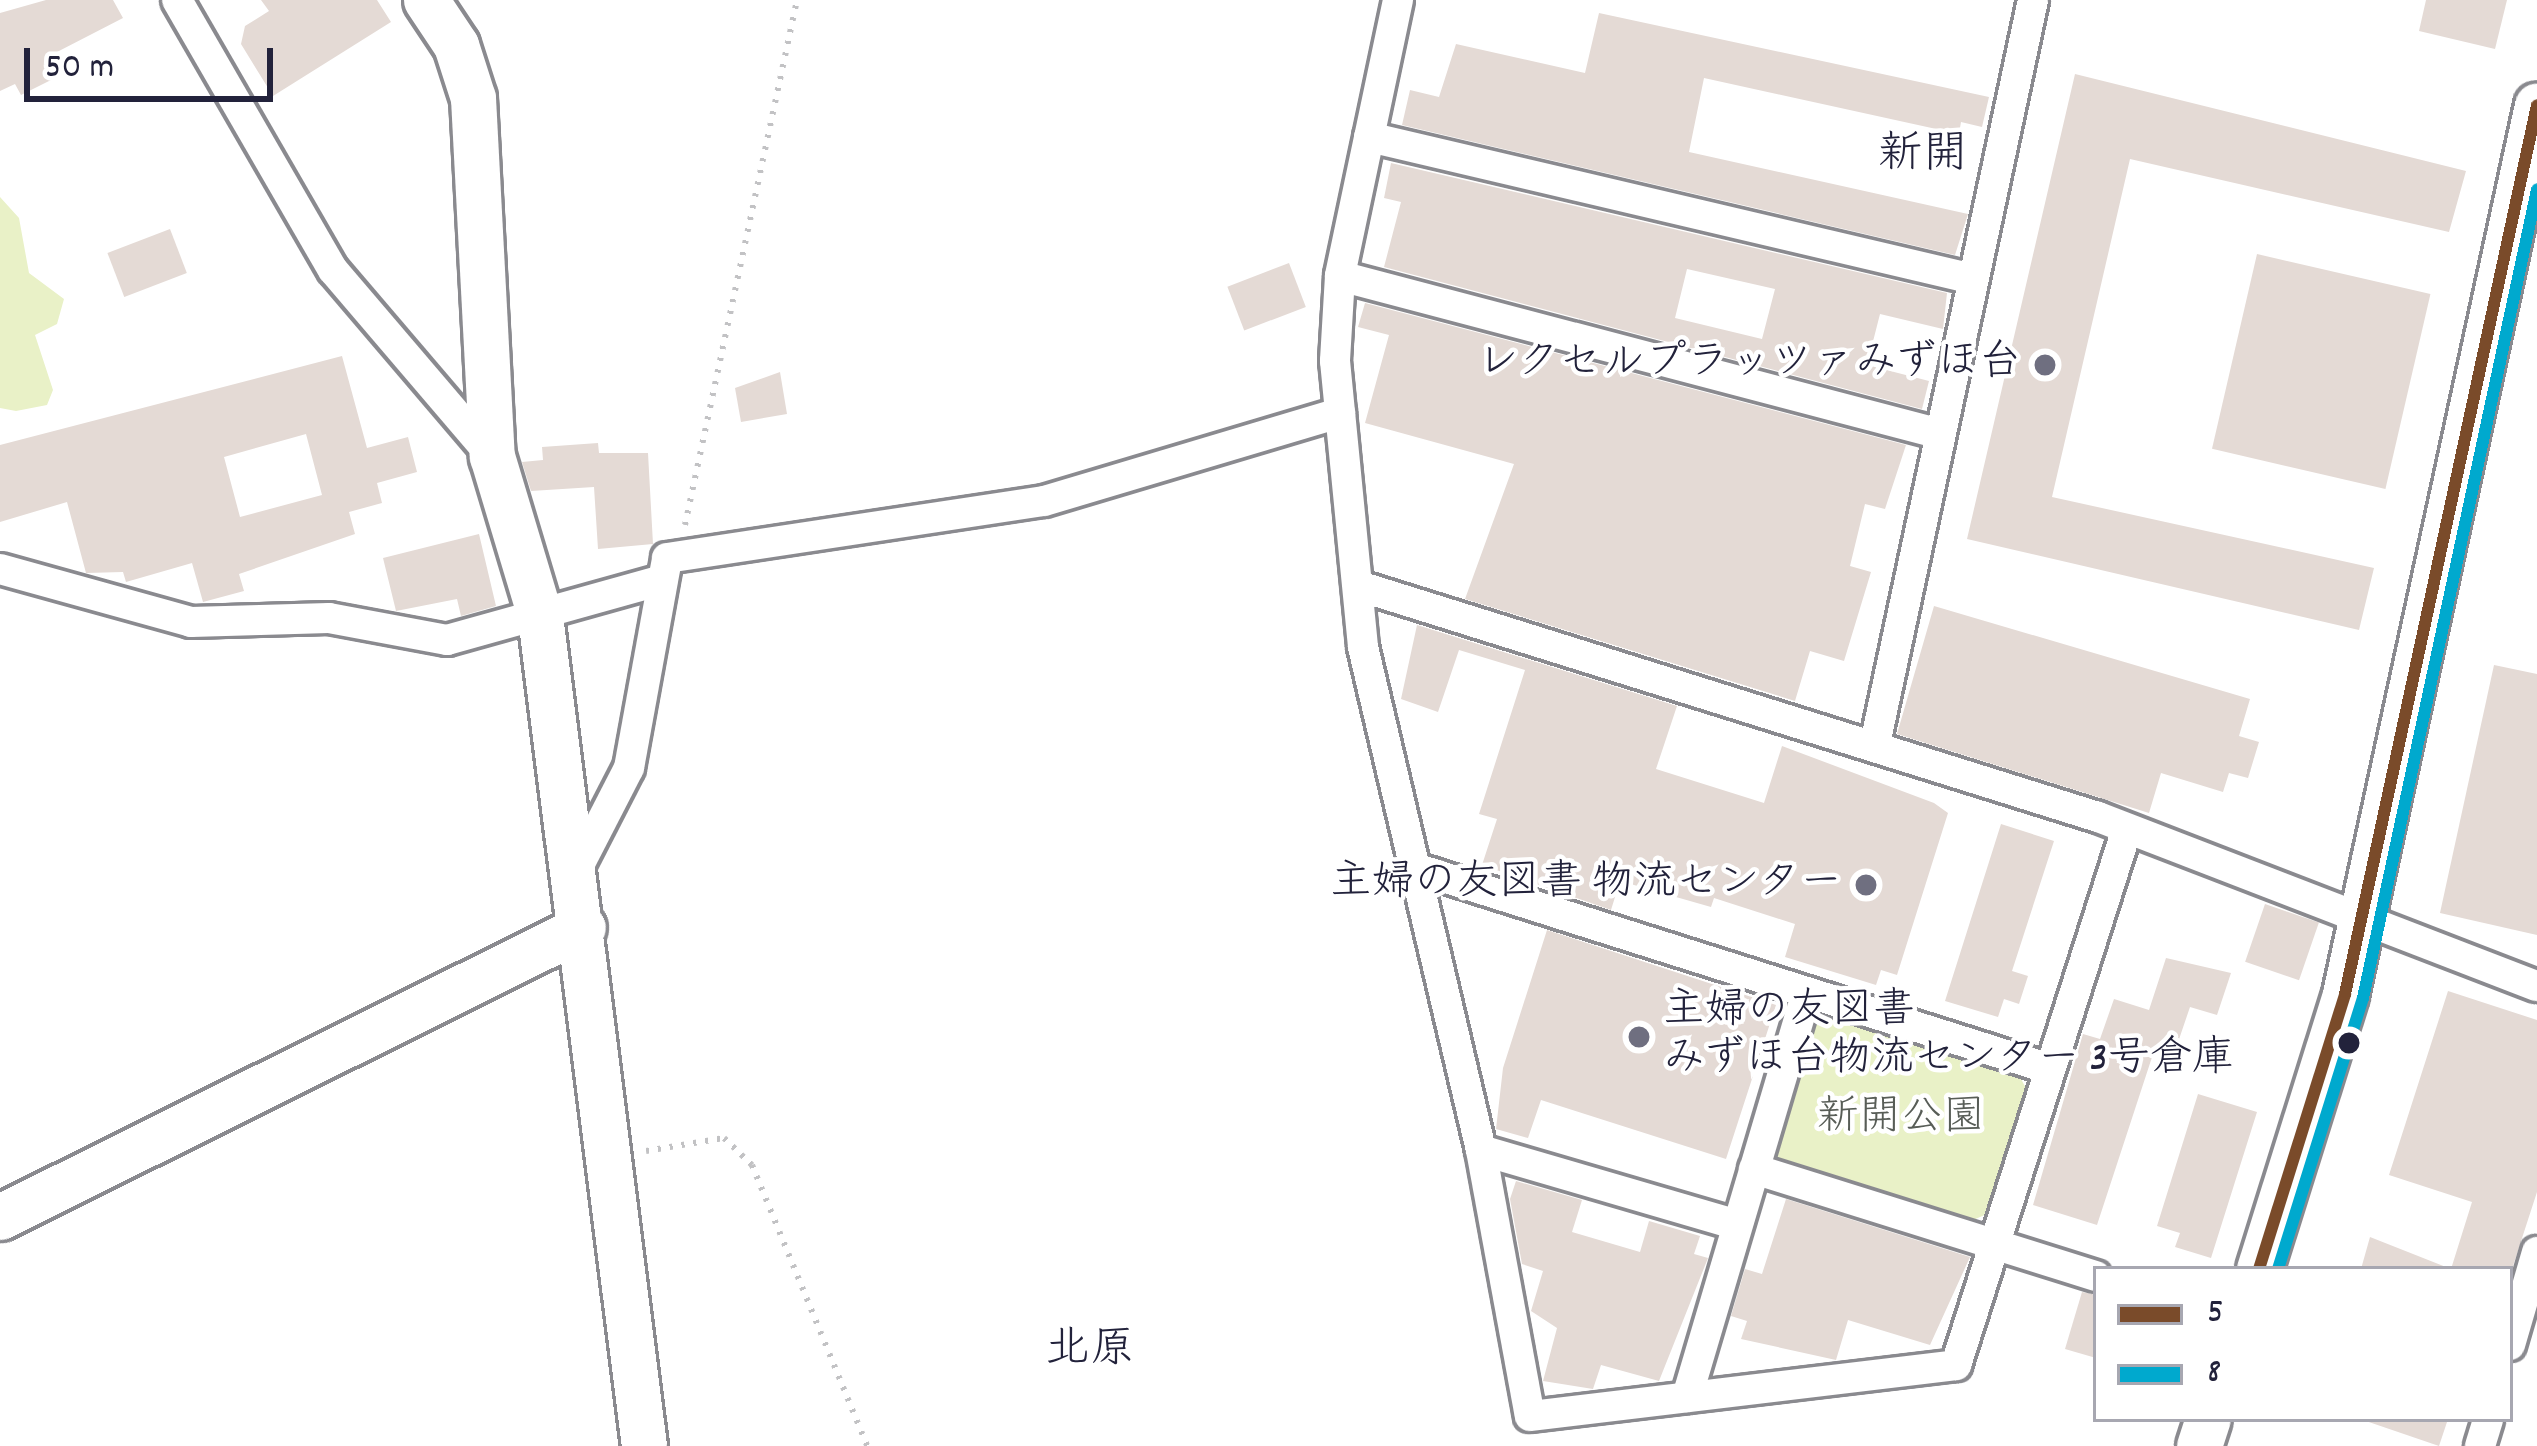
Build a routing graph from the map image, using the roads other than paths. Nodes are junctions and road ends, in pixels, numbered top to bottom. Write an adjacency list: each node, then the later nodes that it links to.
1 (176, 0): 11 (street)
2 (426, 0): 11 (street)
3 (1398, 0): 6 (street)
4 (2033, 0): 8 (street)
5 (2537, 109): 20 (street)
6 (1369, 137): 7 (street); 8 (street)
7 (1340, 276): 9 (street); 10 (street)
8 (1972, 279): 10 (street)
9 (1340, 413): 13 (street); 14 (street)
10 (1940, 434): 16 (street)
11 (492, 456): 15 (street)
12 (0, 569): 15 (street)
13 (658, 581): 15 (street); 19 (street)
14 (1359, 586): 16 (street); 18 (street)
15 (539, 616): 19 (street)
16 (1875, 743): 17 (street)
17 (2128, 829): 20 (street); 24 (street)
18 (1418, 869): 23 (street); 25 (street)
19 (575, 873): 21 (street)
20 (2361, 915): 22 (street); 31 (street)
21 (583, 927): 27 (street); 35 (street)
22 (2537, 986)
23 (1807, 992): 24 (street); 26 (street)
24 (2050, 1069): 29 (street)
25 (1480, 1150): 28 (street); 34 (street)
26 (1754, 1169): 28 (street); 29 (street)
27 (0, 1217)
28 (1731, 1223): 34 (street)
29 (1996, 1243): 32 (street); 34 (street)
30 (2537, 1252): 33 (street)
31 (2260, 1266)
32 (2093, 1275)
33 (2513, 1335)
34 (1687, 1397)
35 (644, 1446)

